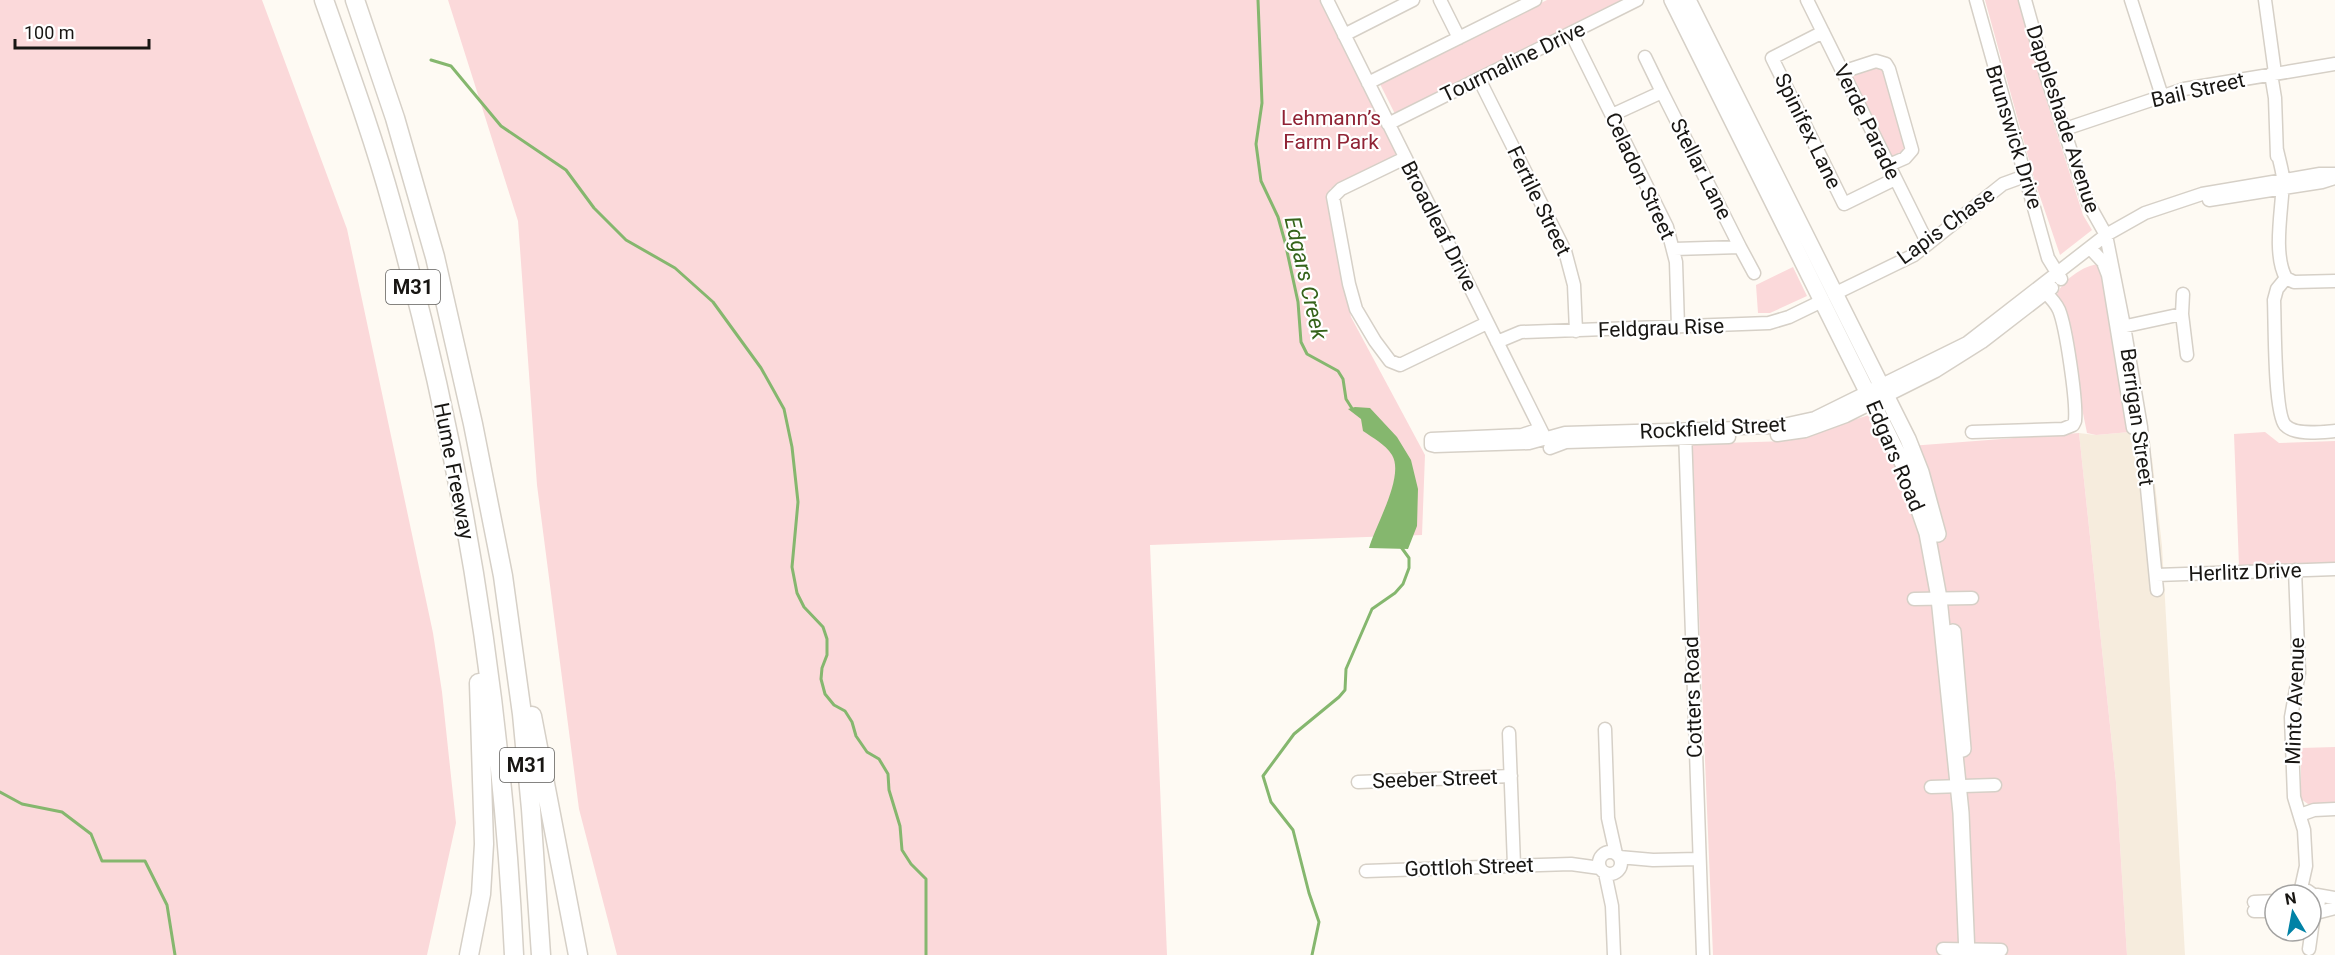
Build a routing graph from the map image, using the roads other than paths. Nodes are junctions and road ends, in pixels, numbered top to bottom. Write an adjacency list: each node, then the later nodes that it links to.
1 (324, 0): 65 (highway, Hume Freeway / M31)
2 (355, 0): 64 (highway, Hume Freeway / M31)
3 (1327, 0): 16 (street, Broadleaf Drive)
4 (1413, 0): 16 (street)
5 (1440, 0): 17 (street)
6 (1535, 0): 17 (street)
7 (1637, 0): 15 (street, Tourmaline Drive)
8 (1807, 0): 14 (street, Verde Parade)
9 (1976, 0): 32 (street, Brunswick Drive)
10 (2025, 0): 28 (street, Dappleshade Avenue)
11 (2131, 0): 25 (street)
12 (2265, 0): 21 (street)
13 (1680, 1): 47 (main road, Edgars Road)
14 (1823, 32): 20 (street, Verde Parade); 34 (street, Spinifex Lane)
15 (1571, 33): 22 (street, Tourmaline Drive); 26 (street, Celadon Street)
16 (1344, 35): 23 (street, Broadleaf Drive)
17 (1459, 38): 23 (street)
18 (1645, 57): 24 (street, Stellar Lane)
19 (2335, 64): 21 (street, Bail Street)
20 (1842, 72): 30 (street, Verde Parade); 30 (street)
21 (2273, 73): 25 (street, Bail Street); 35 (street)
22 (1479, 79): 27 (street, Tourmaline Drive); 52 (street, Fertile Street)
23 (1368, 83): 27 (street, Broadleaf Drive)
24 (1662, 92): 26 (street, Stellar Lane); 38 (street, Stellar Lane)
25 (2162, 96): 28 (street, Bail Street)
26 (1612, 115): 39 (street, Celadon Street)
27 (1388, 124): 29 (street, Broadleaf Drive)
28 (2065, 129): 36 (street, Dappleshade Avenue)
29 (1405, 158): 49 (street, Broadleaf Drive); 49 (street)
30 (1888, 165): 34 (street, Verde Parade)
31 (2335, 174): 35 (street, Rockfield Street)
32 (2025, 176): 37 (street, Lapis Chase); 42 (street, Brunswick Drive)
33 (2335, 178): 35 (street, Rockfield Street)
34 (1895, 179): 37 (street, Verde Parade)
35 (2279, 185): 36 (street, Rockfield Street); 43 (street)
36 (2106, 240): 40 (street, Rockfield Street); 51 (street, Berrigan Street)
37 (1928, 244): 47 (street, Lapis Chase)
38 (1740, 247): 39 (street, Stellar Lane); 41 (street, Stellar Lane)
39 (1674, 249): 50 (street, Celadon Street)
40 (2092, 251): 42 (street, Rockfield Street); 51 (street, Berrigan Street)
41 (1754, 273)
42 (2059, 276): 45 (street, Rockfield Street)
43 (2286, 278): 44 (street); 56 (street)
44 (2335, 281)
45 (2043, 289): 55 (street, Rockfield Street); 57 (street)
46 (2183, 294): 48 (street)
47 (1828, 298): 50 (street, Feldgrau Rise); 55 (main road, Edgars Road)
48 (2182, 314): 51 (street); 54 (street)
49 (1487, 323): 53 (street, Broadleaf Drive)
50 (1678, 327): 52 (street, Feldgrau Rise)
51 (2120, 327): 63 (street, Berrigan Street)
52 (1576, 331): 53 (street, Feldgrau Rise)
53 (1497, 342): 60 (street, Broadleaf Drive)
54 (2187, 355)
55 (1877, 394): 58 (street, Rockfield Street); 67 (main road, Edgars Road)
56 (2335, 431)
57 (1972, 432)
58 (1685, 434): 60 (street, Rockfield Street); 79 (street, Cotters Road)
59 (1474, 441): 60 (street, Rockfield Street)
60 (1547, 442)
61 (2335, 569): 62 (street, Herlitz Drive)
62 (2295, 570): 63 (street, Herlitz Drive); 78 (street, Minto Avenue)
63 (2156, 575): 66 (street, Berrigan Street)
64 (503, 576): 93 (highway, Hume Freeway / M31); 94 (highway)
65 (474, 582): 91 (highway); 92 (highway, Hume Freeway / M31)
66 (2157, 590)
67 (1944, 598): 68 (street); 69 (street); 74 (main road, Edgars Road)
68 (1972, 598)
69 (1914, 599)
70 (1605, 729): 80 (street)
71 (1509, 733): 72 (street)
72 (1511, 776): 73 (street, Seeber Street); 81 (street)
73 (1358, 782)
74 (1962, 785): 75 (street); 76 (street); 90 (main road, Edgars Road)
75 (1995, 785)
76 (1931, 786)
77 (2335, 809): 78 (street)
78 (2300, 815): 82 (street, Minto Avenue)
79 (1699, 858): 80 (street, Gottloh Street); 96 (street, Cotters Road)
80 (1610, 863): 81 (street, Gottloh Street); 95 (street)
81 (1514, 865): 83 (street, Gottloh Street)
82 (2306, 866): 84 (street, Minto Avenue); 85 (street, Minto Avenue)
83 (1366, 871)
84 (2302, 883)
85 (2310, 883)
86 (2263, 904): 87 (street)
87 (2263, 908)
88 (1943, 949): 90 (street)
89 (2001, 950): 90 (street)
90 (1972, 952)
91 (469, 955)
92 (514, 955)
93 (541, 955)
94 (578, 955)
95 (1614, 955)
96 (1703, 955)

